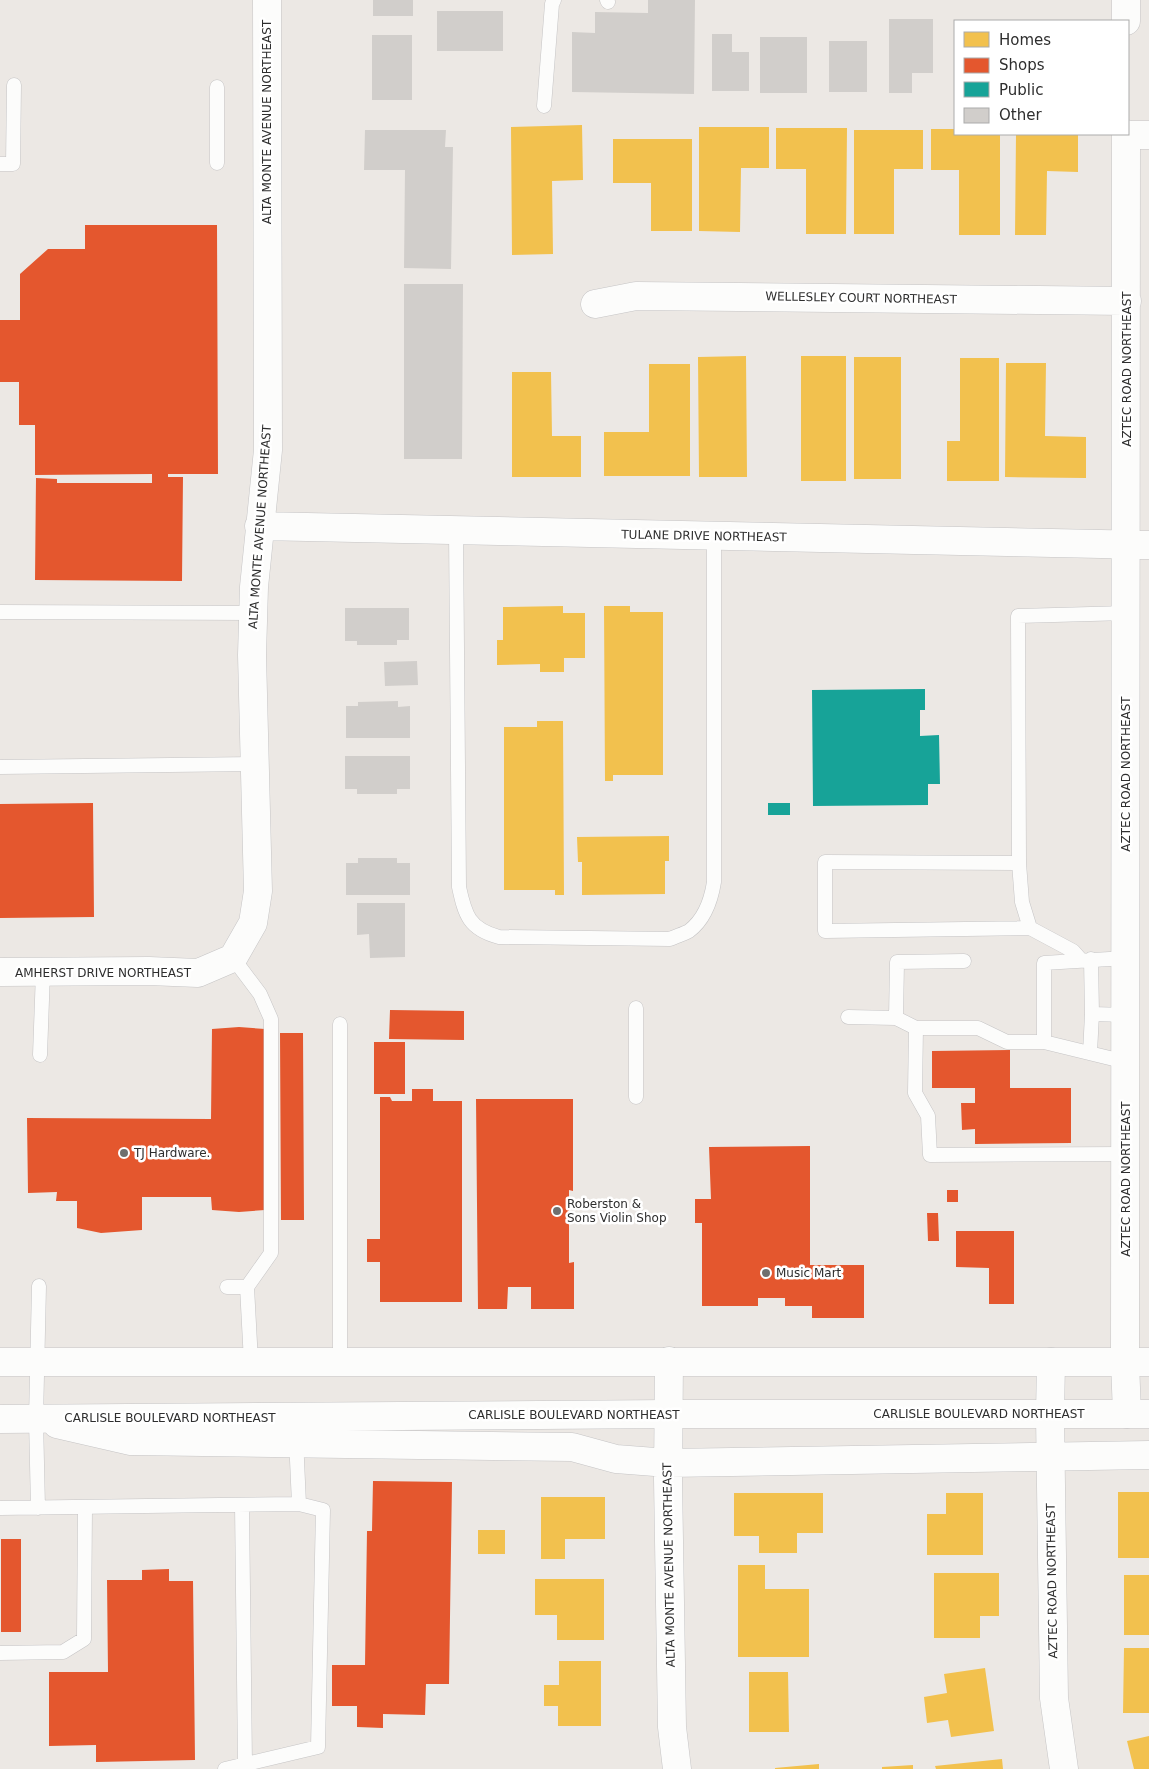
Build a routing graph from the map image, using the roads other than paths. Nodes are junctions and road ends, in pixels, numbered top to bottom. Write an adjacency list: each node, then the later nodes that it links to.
1 (267, 0): 13 (street, ALTA MONTE AVENUE NORTHEAST)
2 (554, 0): 7 (lane)
3 (1126, 0): 4 (street)
4 (1126, 20)
5 (14, 85): 10 (lane)
6 (217, 87): 9 (lane)
7 (544, 106)
8 (1134, 134): 11 (street, AZTEC ROAD NORTHEAST)
9 (217, 163)
10 (0, 164)
11 (1127, 301): 12 (street, WELLESLEY COURT NORTHEAST); 16 (street, AZTEC ROAD NORTHEAST)
12 (595, 304)
13 (259, 526): 14 (street, TULANE DRIVE NORTHEAST); 18 (street, ALTA MONTE AVENUE NORTHEAST)
14 (456, 530): 15 (street, TULANE DRIVE NORTHEAST); 15 (lane)
15 (714, 536): 16 (street, TULANE DRIVE NORTHEAST)
16 (1138, 545): 19 (street, AZTEC ROAD NORTHEAST)
17 (0, 612): 18 (lane)
18 (253, 613): 20 (street, ALTA MONTE AVENUE NORTHEAST)
19 (1127, 613): 22 (lane); 25 (street, AZTEC ROAD NORTHEAST)
20 (255, 764): 21 (lane); 24 (street, ALTA MONTE AVENUE NORTHEAST)
21 (0, 767)
22 (1019, 863): 23 (lane); 23 (lane)
23 (1030, 928): 26 (lane)
24 (232, 958): 29 (street, AMHERST DRIVE NORTHEAST); 45 (lane)
25 (1126, 958): 26 (lane); 32 (street, AZTEC ROAD NORTHEAST)
26 (1086, 960): 31 (lane); 37 (lane)
27 (964, 961): 34 (lane)
28 (0, 972): 29 (street, AMHERST DRIVE NORTHEAST)
29 (43, 972): 39 (lane)
30 (636, 1008): 41 (lane)
31 (1092, 1014): 32 (lane); 38 (lane)
32 (1126, 1016): 40 (street, AZTEC ROAD NORTHEAST)
33 (848, 1017): 34 (lane)
34 (896, 1018): 36 (lane)
35 (340, 1024): 49 (lane)
36 (916, 1028): 37 (lane); 42 (lane)
37 (1044, 1042): 38 (lane)
38 (1090, 1053): 40 (lane)
39 (40, 1055)
40 (1126, 1062): 42 (street, AZTEC ROAD NORTHEAST)
41 (636, 1097)
42 (1126, 1154): 52 (street, AZTEC ROAD NORTHEAST)
43 (39, 1286): 47 (lane)
44 (227, 1287): 45 (lane)
45 (247, 1287): 48 (lane)
46 (0, 1362): 47 (street)
47 (37, 1362): 48 (street); 57 (lane)
48 (251, 1362): 49 (street)
49 (340, 1362): 50 (street)
50 (669, 1362): 51 (street); 53 (street, ALTA MONTE AVENUE NORTHEAST)
51 (1051, 1362): 52 (street); 55 (street, AZTEC ROAD NORTHEAST)
52 (1137, 1362): 54 (street, AZTEC ROAD NORTHEAST)
53 (668, 1414): 55 (street, CARLISLE BOULEVARD NORTHEAST); 58 (street, CARLISLE BOULEVARD NORTHEAST); 61 (street, ALTA MONTE AVENUE NORTHEAST)
54 (1138, 1414): 55 (street, CARLISLE BOULEVARD NORTHEAST)
55 (1050, 1415): 60 (street, AZTEC ROAD NORTHEAST)
56 (0, 1419): 57 (street, CARLISLE BOULEVARD NORTHEAST)
57 (36, 1419): 58 (street, CARLISLE BOULEVARD NORTHEAST); 66 (lane)
58 (296, 1430): 61 (street); 62 (lane)
59 (1149, 1455): 60 (street)
60 (1050, 1456): 61 (street); 71 (street, AZTEC ROAD NORTHEAST)
61 (668, 1463): 70 (street, ALTA MONTE AVENUE NORTHEAST)
62 (299, 1504): 63 (lane); 68 (lane)
63 (242, 1505): 64 (lane); 68 (lane)
64 (85, 1507): 66 (lane); 67 (lane)
65 (0, 1508): 66 (lane)
66 (38, 1508)
67 (0, 1652)
68 (245, 1764): 69 (lane)
69 (225, 1769)
70 (677, 1769)
71 (1064, 1769)

